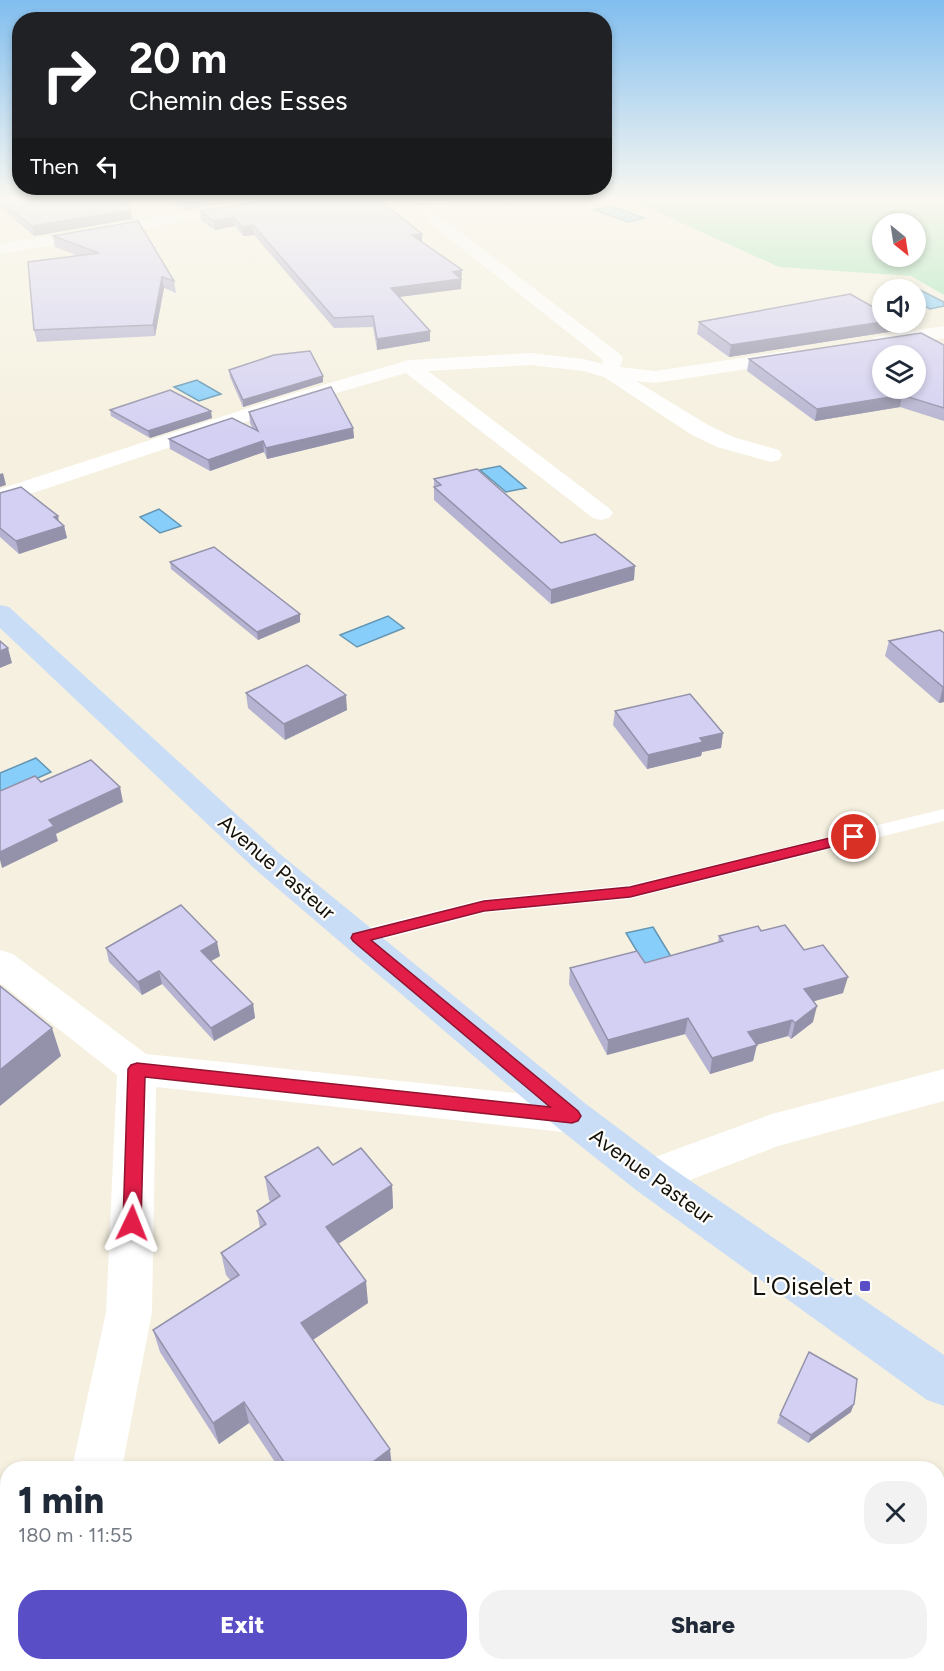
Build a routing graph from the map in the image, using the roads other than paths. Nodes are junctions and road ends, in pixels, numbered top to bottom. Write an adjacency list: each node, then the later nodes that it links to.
1 (511, 279): 6 (street)
2 (944, 332): 3 (street)
3 (864, 345)
4 (817, 352): 6 (street)
5 (409, 366): 6 (street); 8 (street); 9 (street)
6 (609, 372): 7 (street)
7 (771, 454)
8 (0, 497)
9 (601, 513)
10 (0, 614): 12 (main road, Avenue Pasteur)
11 (944, 815): 12 (lane)
12 (358, 938): 16 (main road, Avenue Pasteur)
13 (0, 963): 14 (street)
14 (137, 1069): 16 (street); 19 (street)
15 (944, 1084): 17 (street)
16 (572, 1116): 17 (main road, Avenue Pasteur)
17 (651, 1177): 18 (main road, Avenue Pasteur)
18 (944, 1383)
19 (98, 1461)

